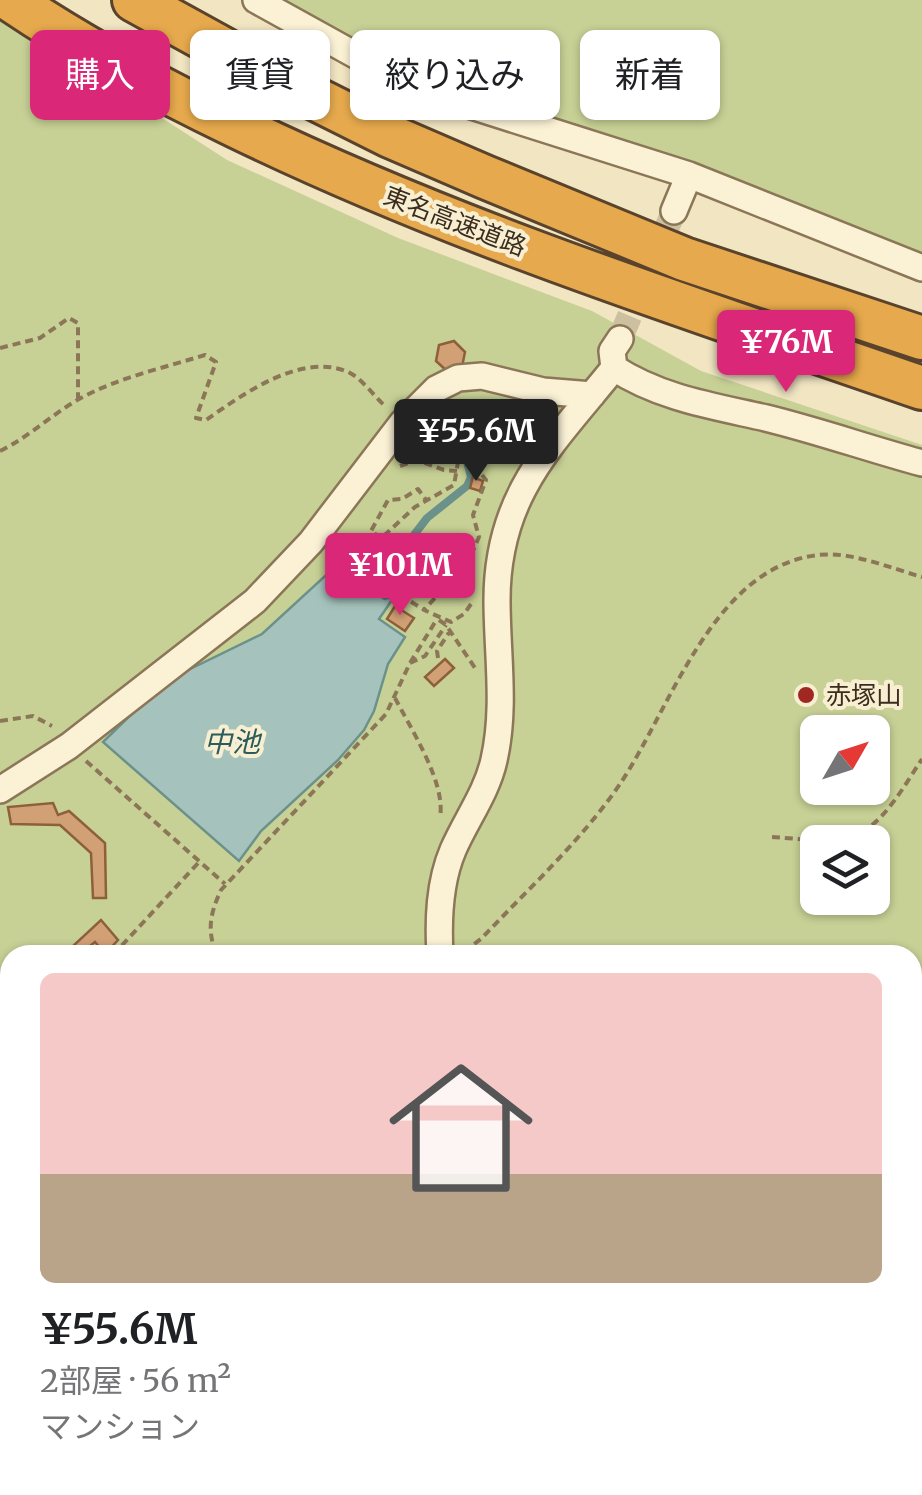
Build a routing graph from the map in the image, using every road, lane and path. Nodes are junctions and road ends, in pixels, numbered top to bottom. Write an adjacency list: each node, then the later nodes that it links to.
1 (12, 0): 14 (highway, 東名高速道路)
2 (134, 0): 6 (highway, 東名高速道路)
3 (256, 0): 4 (street)
4 (689, 175): 5 (street); 7 (street)
5 (674, 211)
6 (684, 258): 8 (highway); 9 (highway, 東名高速道路)
7 (922, 268)
8 (922, 312)
9 (922, 338)
10 (620, 340): 12 (street)
11 (0, 348): 17 (path)
12 (614, 368): 16 (street); 24 (street)
13 (458, 378): 15 (street); 19 (street); 20 (path)
14 (922, 388)
15 (543, 391): 16 (street); 18 (path)
16 (592, 395): 32 (street)
17 (78, 400): 19 (path); 22 (path)
18 (526, 416): 20 (path); 21 (path)
19 (402, 423): 26 (street)
20 (488, 425): 25 (path)
21 (540, 428)
22 (0, 451)
23 (518, 464): 33 (path)
24 (922, 464)
25 (457, 471): 26 (path); 27 (path)
26 (363, 474): 29 (street)
27 (427, 501): 28 (path); 28 (path)
28 (380, 538): 30 (path)
29 (312, 542): 30 (path); 42 (street)
30 (360, 571): 33 (path)
31 (922, 578): 52 (path)
32 (497, 597): 33 (path); 46 (street)
33 (424, 610): 34 (path)
34 (438, 620): 35 (path); 38 (path)
35 (446, 625): 36 (path); 38 (path)
36 (450, 631): 37 (path); 39 (path)
37 (438, 658)
38 (410, 663): 40 (path)
39 (478, 673)
40 (395, 698): 46 (path); 48 (path)
41 (0, 721): 42 (path)
42 (69, 746): 44 (street); 47 (path)
43 (922, 759): 45 (path)
44 (0, 790)
45 (772, 837)
46 (454, 847): 51 (street)
47 (200, 861): 48 (path); 49 (path)
48 (226, 884): 50 (path)
49 (122, 945)
50 (213, 945)
51 (440, 945)
52 (473, 945)

